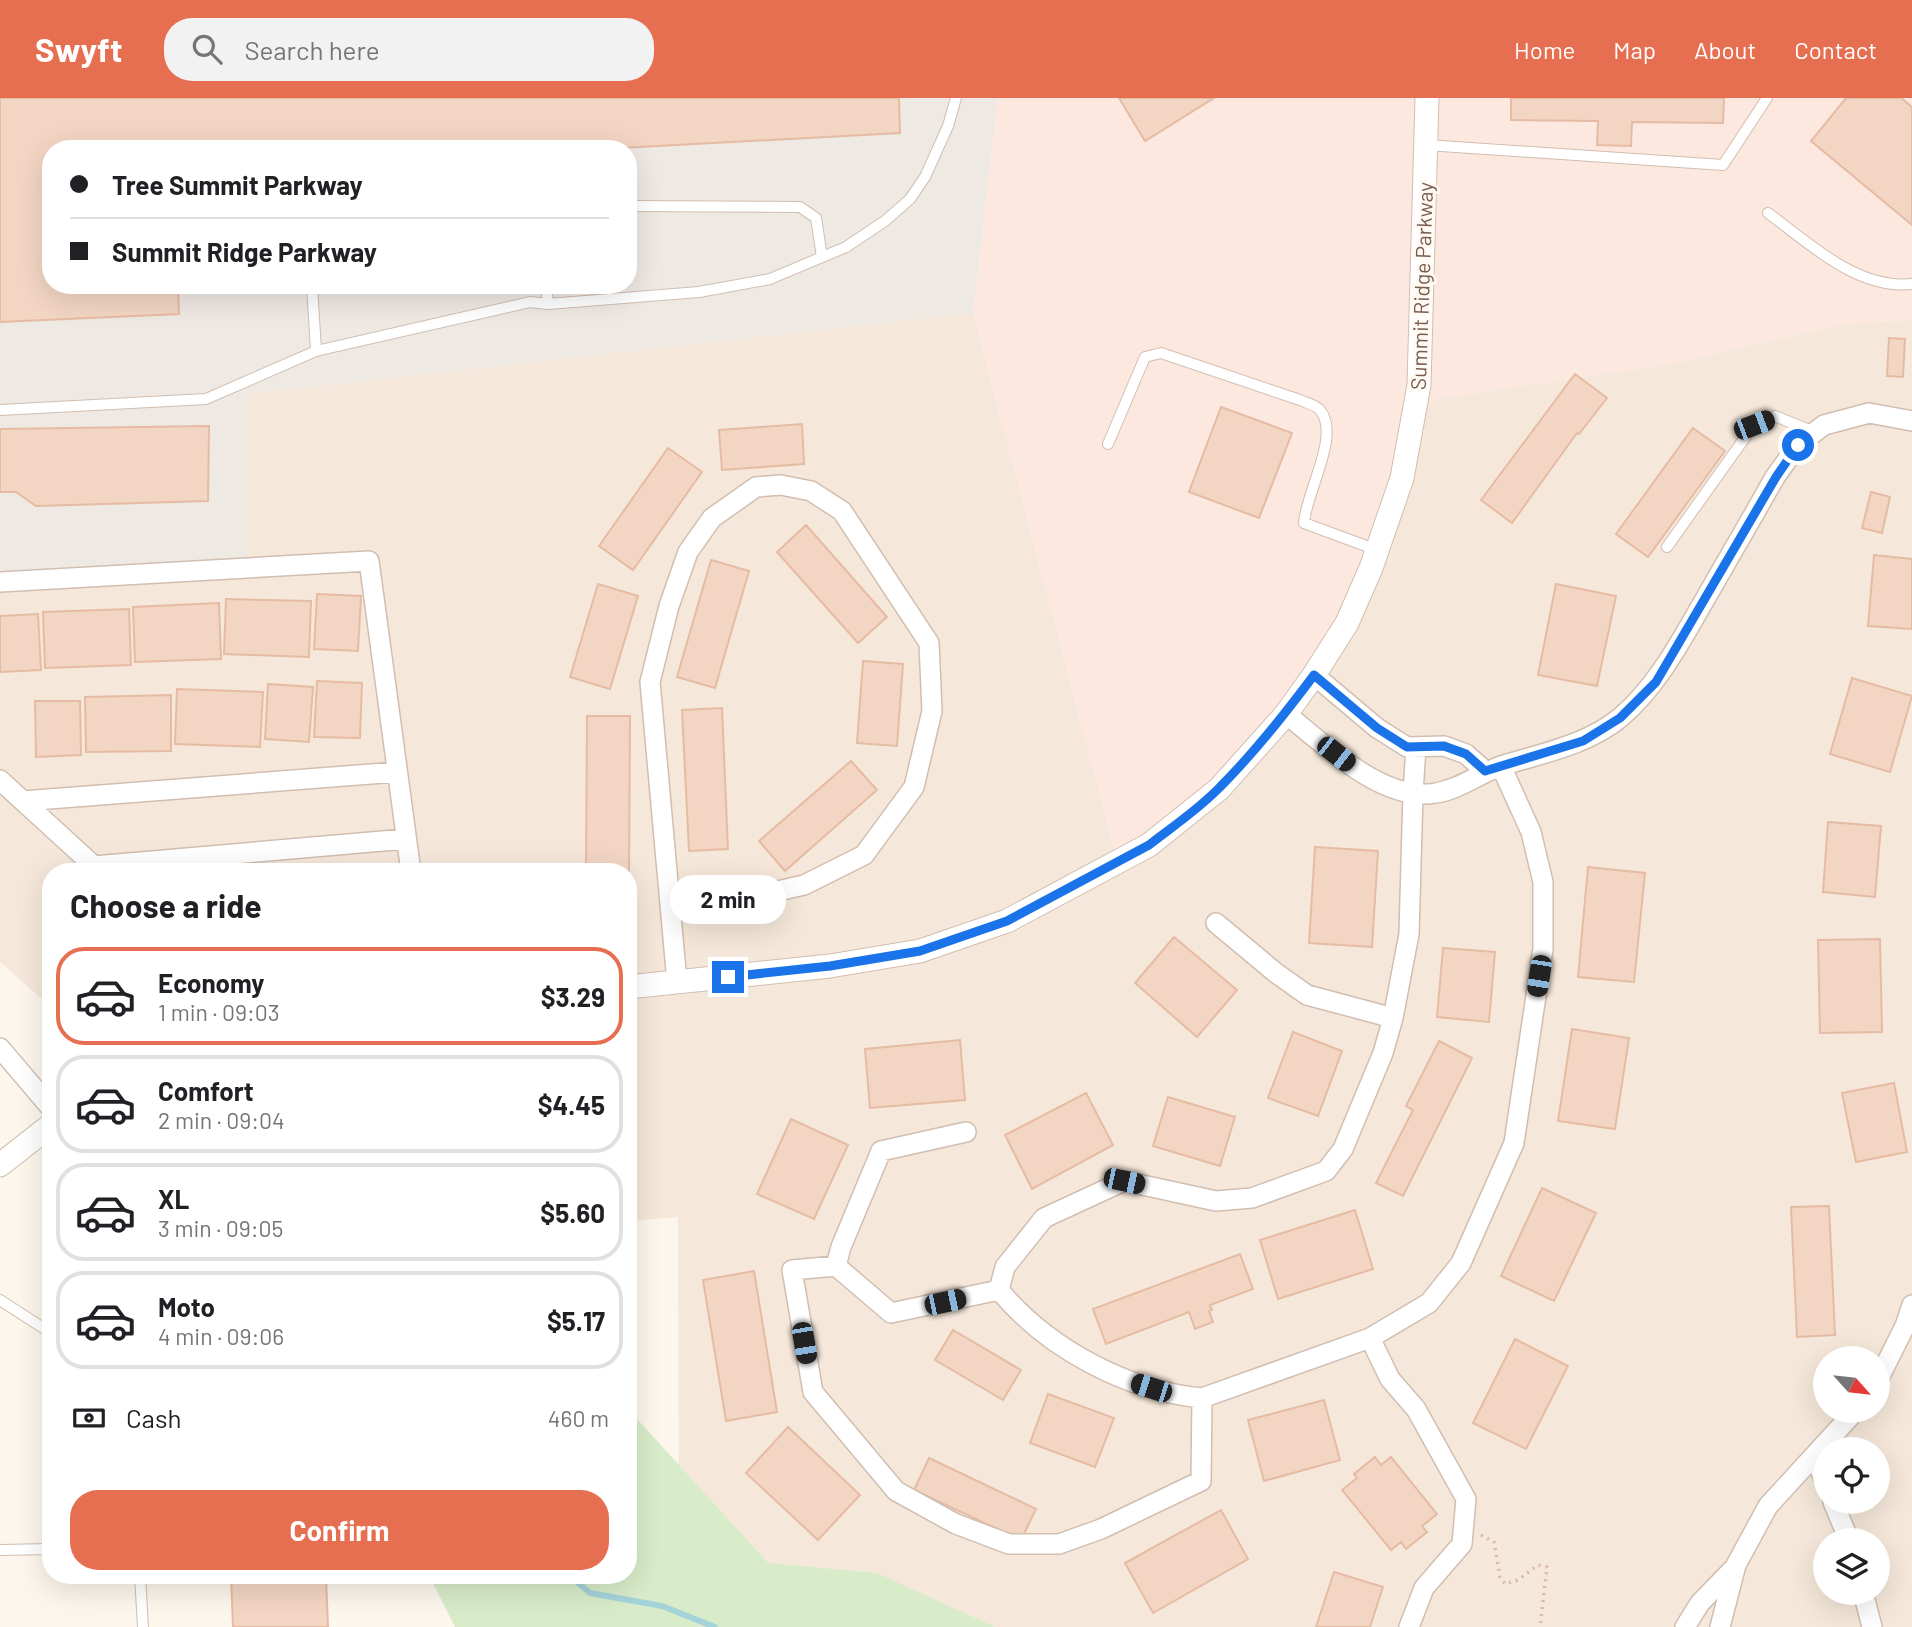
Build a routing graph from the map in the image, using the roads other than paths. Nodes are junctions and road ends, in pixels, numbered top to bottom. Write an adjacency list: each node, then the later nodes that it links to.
1 (956, 98): 7 (lane)
2 (1427, 98): 4 (street, Summit Ridge Parkway)
3 (1767, 98): 4 (lane)
4 (1426, 145): 18 (street, Summit Ridge Parkway)
5 (637, 206): 7 (lane)
6 (1768, 213): 8 (lane)
7 (822, 257): 11 (lane)
8 (1912, 284)
9 (313, 294): 12 (lane)
10 (547, 294): 11 (lane)
11 (548, 304): 12 (lane)
12 (316, 351): 13 (lane)
13 (0, 410)
14 (1912, 421): 15 (street)
15 (1814, 433): 17 (lane); 23 (street)
16 (1108, 444): 18 (lane)
17 (1667, 547)
18 (1378, 550): 20 (street, Summit Ridge Parkway)
19 (0, 582): 24 (street)
20 (1314, 675): 21 (street, Summit Ridge Parkway); 22 (street)
21 (1286, 713): 26 (street); 34 (street, Summit Ridge Parkway)
22 (1416, 747): 23 (street); 26 (street)
23 (1493, 768): 26 (street); 47 (street)
24 (397, 772): 27 (street); 28 (street)
25 (0, 780): 27 (street)
26 (1413, 793): 36 (street)
27 (23, 801): 29 (street)
28 (406, 839): 30 (street); 31 (street)
29 (91, 863)
30 (129, 863)
31 (410, 863)
32 (670, 901): 32 (street); 34 (street)
33 (1216, 923): 36 (street)
34 (677, 982): 35 (street, Summit Ridge Parkway)
35 (637, 986)
36 (1393, 1018): 43 (street)
37 (0, 1048): 38 (street)
38 (42, 1097)
39 (42, 1132): 41 (street)
40 (966, 1132): 42 (street)
41 (0, 1165)
42 (836, 1266): 43 (street); 49 (street)
43 (999, 1290): 49 (street)
44 (0, 1300): 46 (lane)
45 (1912, 1305): 48 (street)
46 (42, 1327)
47 (1370, 1338): 49 (street); 59 (street)
48 (1890, 1356)
49 (1202, 1398)
50 (1844, 1423): 51 (street)
51 (1832, 1437)
52 (1813, 1458): 55 (street)
53 (42, 1548): 54 (lane)
54 (0, 1550)
55 (1736, 1565): 60 (street); 61 (street)
56 (141, 1584): 58 (lane)
57 (1866, 1605): 62 (street)
58 (143, 1627)
59 (1409, 1627)
60 (1685, 1627)
61 (1720, 1627)
62 (1872, 1627)

